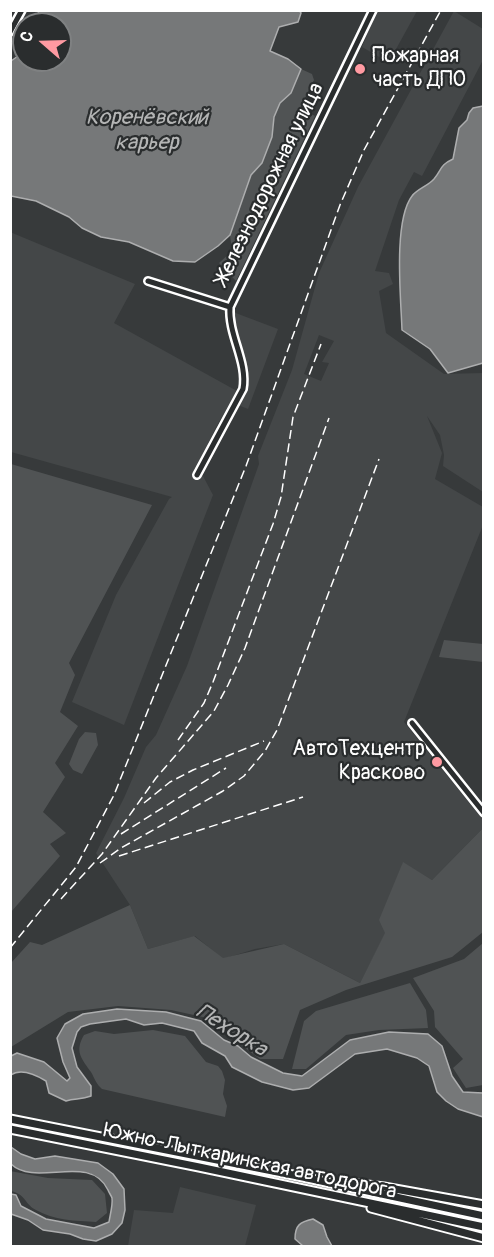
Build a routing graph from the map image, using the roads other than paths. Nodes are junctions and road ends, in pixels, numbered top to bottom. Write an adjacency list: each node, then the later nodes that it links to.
1 (22, 10): 3 (street)
2 (373, 10): 5 (street, Железнодорожная улица)
3 (10, 32)
4 (148, 281): 5 (street)
5 (230, 307): 6 (street, Железнодорожная улица)
6 (197, 475)
7 (412, 723): 8 (street)
8 (483, 813)
9 (10, 1119): 11 (main road, Южно-Лыткаринская автодорога)
10 (10, 1129): 12 (main road, Южно-Лыткаринская автодорога)
11 (298, 1176): 13 (main road); 14 (main road, Южно-Лыткаринская автодорога)
12 (296, 1188): 15 (main road, Южно-Лыткаринская автодорога); 16 (main road)
13 (483, 1205)
14 (483, 1216)
15 (483, 1227)
16 (483, 1238)

